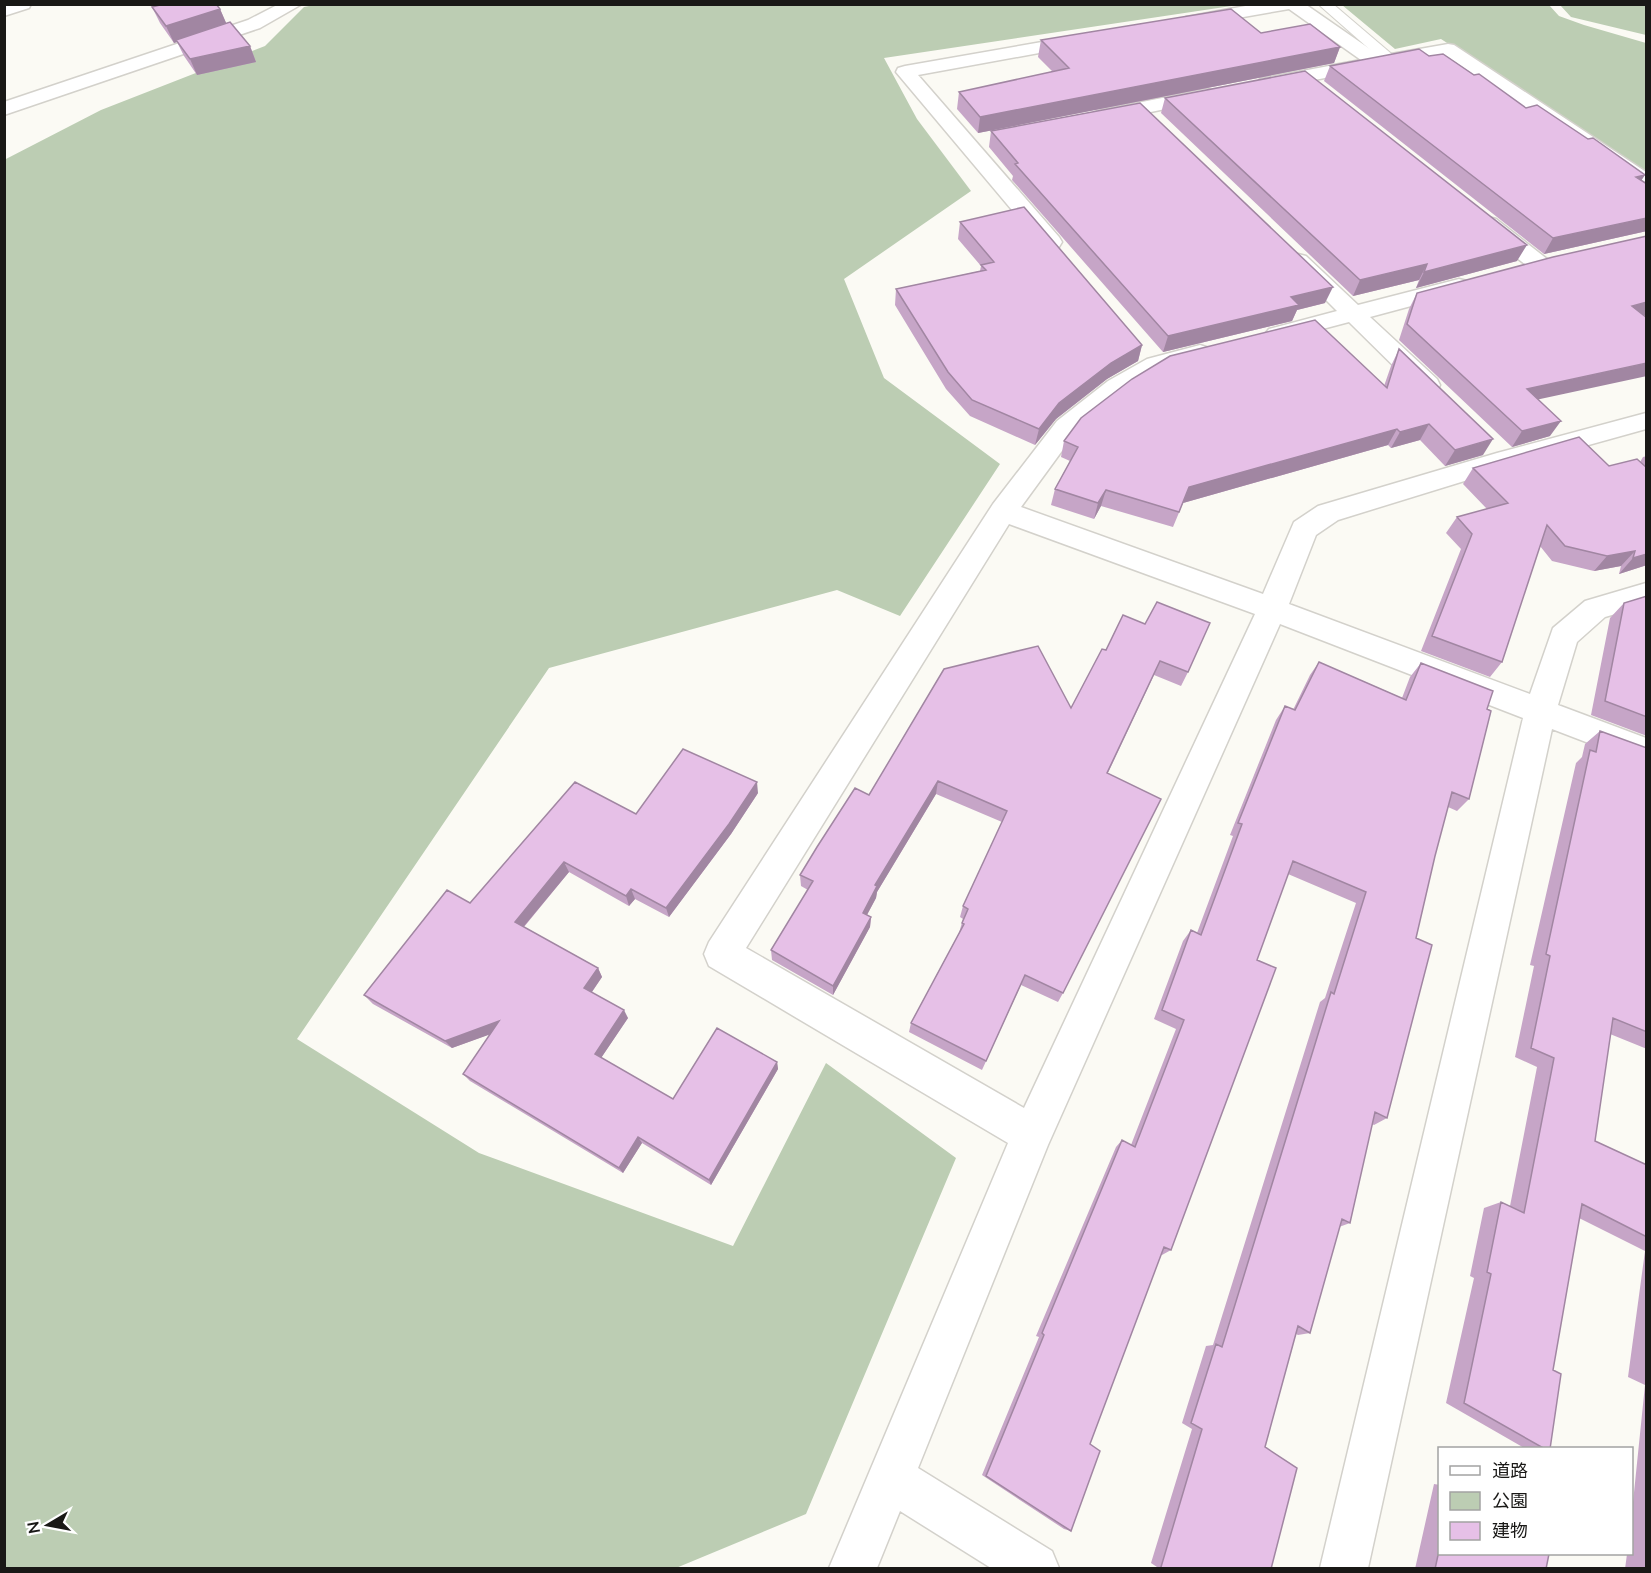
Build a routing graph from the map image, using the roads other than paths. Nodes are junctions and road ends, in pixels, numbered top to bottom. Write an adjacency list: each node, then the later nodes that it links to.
1 (24, 4): 6 (street)
2 (294, 4): 14 (street)
3 (1288, 4): 7 (street)
4 (1293, 4): 9 (street)
5 (1323, 4): 9 (lane)
6 (4, 11)
7 (1172, 25)
8 (1102, 37): 19 (street)
9 (1382, 61): 10 (street); 20 (street)
10 (1302, 76): 11 (street); 12 (street)
11 (1244, 88)
12 (1320, 91)
13 (1221, 92): 15 (street)
14 (4, 108)
15 (1140, 108): 16 (street); 17 (street)
16 (1082, 120)
17 (1158, 125)
18 (988, 139): 19 (street)
19 (965, 144): 23 (street)
20 (1647, 181)
21 (1475, 214): 24 (street)
22 (1286, 249): 26 (street)
23 (1065, 258)
24 (1515, 271)
25 (1481, 280): 26 (street)
26 (1354, 315): 27 (street); 29 (street)
27 (1261, 338)
28 (1226, 346): 31 (street)
29 (1447, 403)
30 (1647, 421): 33 (street)
31 (1003, 511): 33 (street); 36 (street)
32 (1647, 594): 34 (street)
33 (1272, 609): 34 (street); 36 (street)
34 (1540, 712): 35 (street); 40 (street)
35 (1647, 752)
36 (1032, 1135): 37 (street)
37 (892, 1479): 38 (street); 39 (street)
38 (853, 1569)
39 (1035, 1569)
40 (1344, 1569)

